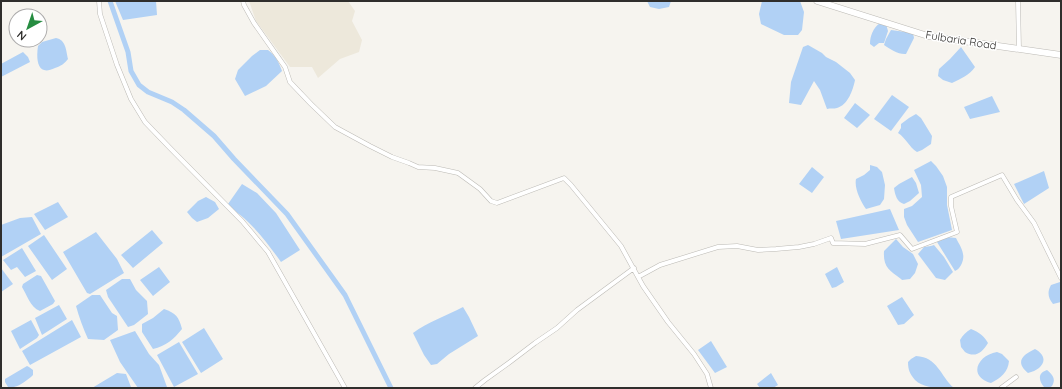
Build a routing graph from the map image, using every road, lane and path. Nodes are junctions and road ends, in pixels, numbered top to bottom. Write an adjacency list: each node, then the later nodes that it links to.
1 (99, 1): 11 (street)
2 (243, 1): 7 (street)
3 (817, 1): 5 (main road, Fulbaria Road)
4 (1018, 1): 5 (street)
5 (1019, 49): 6 (main road, Fulbaria Road)
6 (1061, 54)
7 (634, 268): 8 (street); 12 (street)
8 (638, 277): 9 (street); 13 (street)
9 (1061, 278)
10 (1016, 377): 14 (street)
11 (345, 388)
12 (475, 388)
13 (711, 388)
14 (1001, 388)

